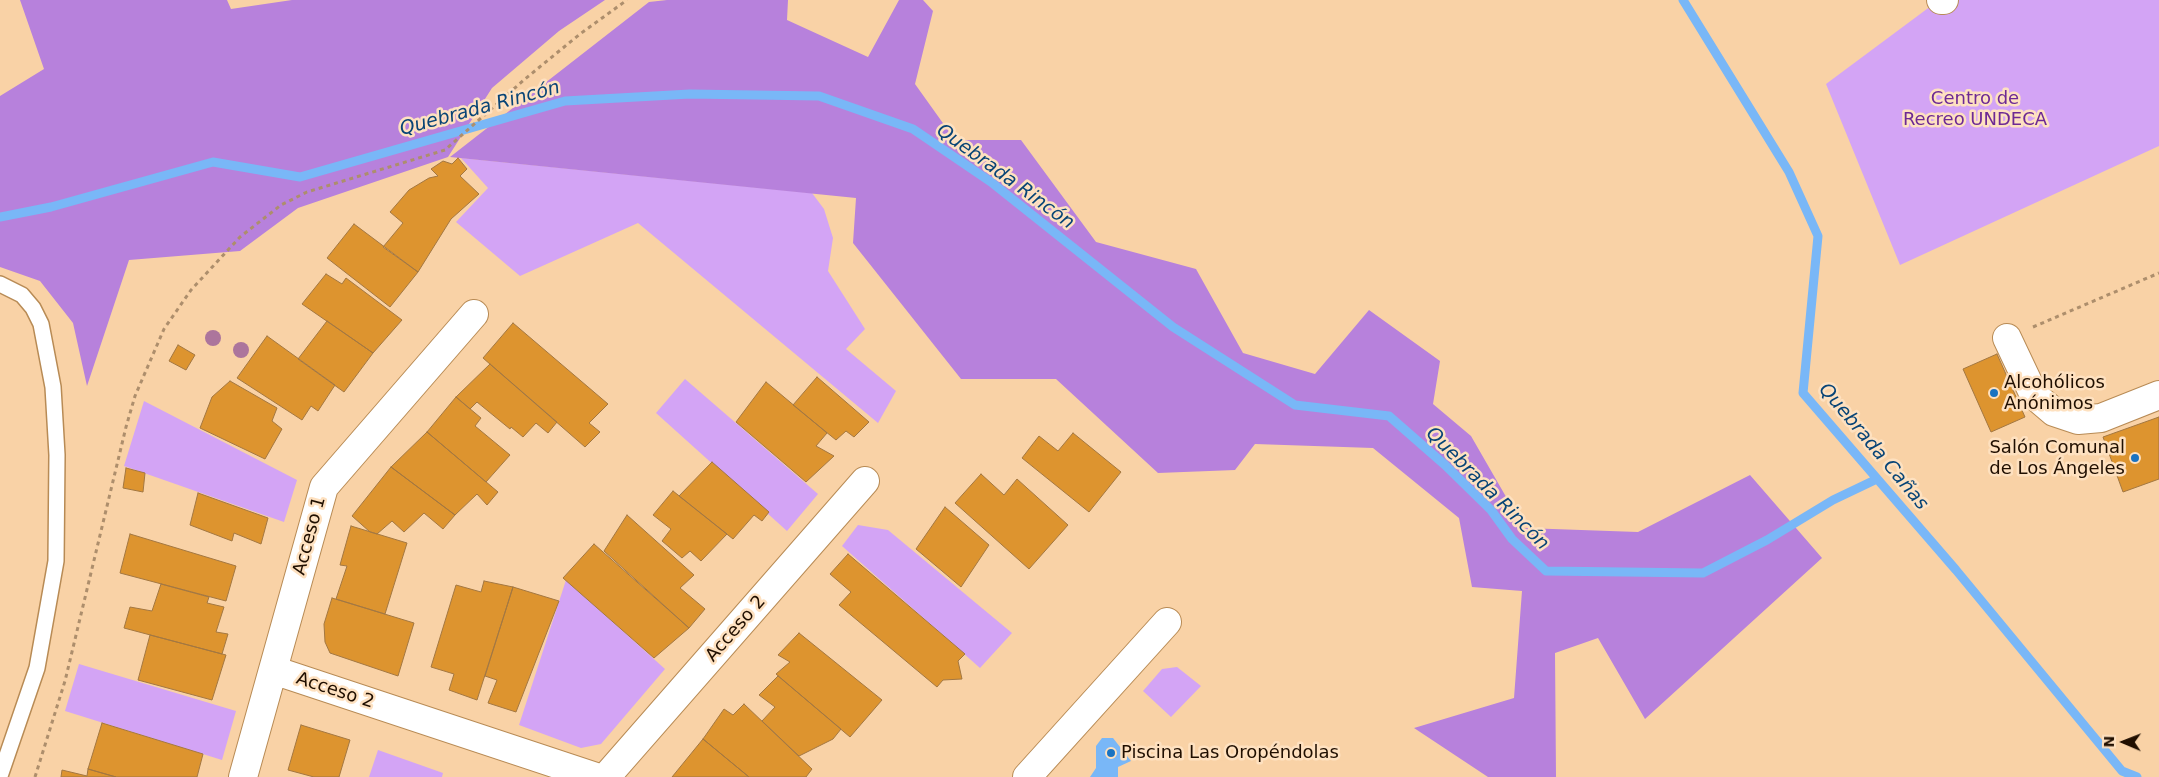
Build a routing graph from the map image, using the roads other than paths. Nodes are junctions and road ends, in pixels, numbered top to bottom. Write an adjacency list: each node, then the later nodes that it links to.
1 (0, 284): 8 (lane)
2 (474, 314): 7 (street, Acceso 1)
3 (2007, 338): 4 (street)
4 (2159, 395)
5 (865, 481): 11 (street, Acceso 2)
6 (1167, 622): 12 (street)
7 (273, 670): 9 (street, Acceso 1); 10 (street, Acceso 2)
8 (0, 776)
9 (243, 777)
10 (596, 777)
11 (606, 777)
12 (1027, 777)

